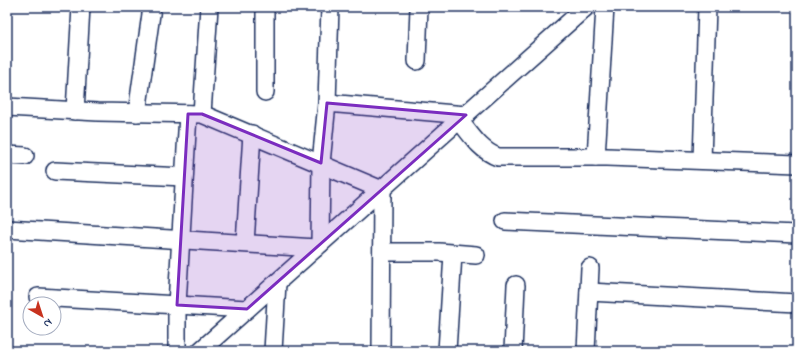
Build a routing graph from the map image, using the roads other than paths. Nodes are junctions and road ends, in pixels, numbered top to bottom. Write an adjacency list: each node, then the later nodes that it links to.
1 (81, 7): 14 (street)
2 (152, 7): 15 (street)
3 (209, 7): 16 (street)
4 (265, 7): 11 (street)
5 (330, 7): 12 (street)
6 (419, 7): 10 (street)
7 (586, 7): 17 (street)
8 (605, 7): 21 (street)
9 (707, 7): 22 (street)
10 (417, 61)
11 (265, 92)
12 (327, 103): 17 (street); 23 (street)
13 (7, 107): 14 (street)
14 (75, 111): 15 (street)
15 (137, 113): 16 (street)
16 (195, 114): 18 (street); 26 (street)
17 (463, 118): 21 (street); 27 (street)
18 (252, 134): 23 (street); 32 (street)
19 (7, 155): 20 (street)
20 (25, 156)
21 (596, 157): 22 (street)
22 (702, 160): 24 (street)
23 (321, 163): 27 (street); 33 (street)
24 (797, 164)
25 (55, 171): 26 (street)
26 (184, 177): 31 (street)
27 (382, 190): 33 (street); 34 (street)
28 (506, 221): 30 (street)
29 (7, 229): 31 (street)
30 (797, 234)
31 (181, 239): 32 (street); 43 (street)
32 (246, 243): 33 (street)
33 (318, 246): 38 (street)
34 (382, 252): 35 (street); 48 (street)
35 (453, 254): 36 (street); 49 (street)
36 (476, 255)
37 (590, 268): 40 (street)
38 (277, 283): 44 (street); 47 (street)
39 (516, 285): 50 (street)
40 (589, 292): 42 (street); 51 (street)
41 (62, 298): 43 (street)
42 (797, 303)
43 (177, 305): 44 (street); 45 (street)
44 (247, 309): 46 (street)
45 (177, 351)
46 (200, 351)
47 (273, 351)
48 (381, 351)
49 (447, 351)
50 (512, 351)
51 (586, 351)

